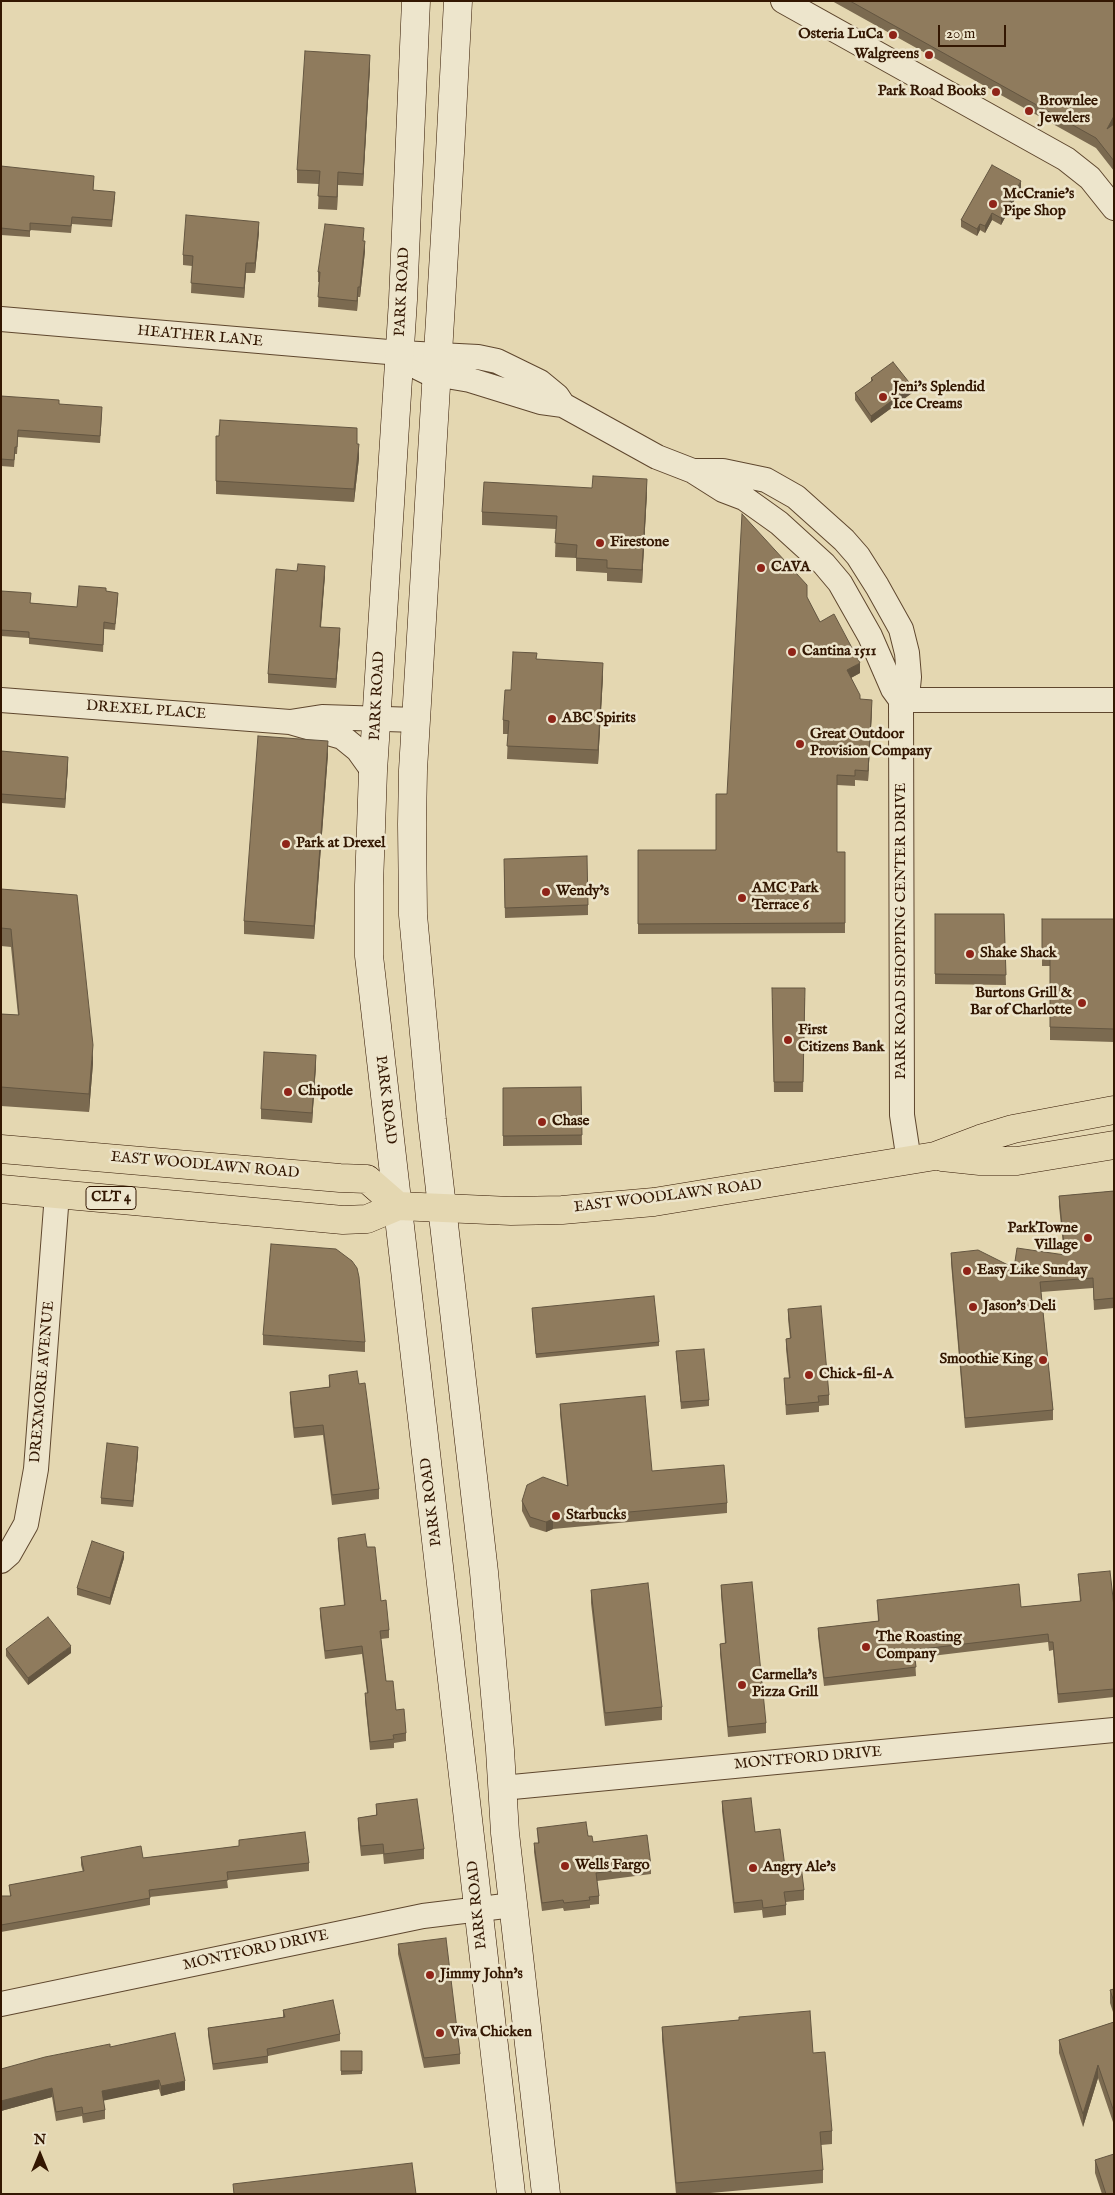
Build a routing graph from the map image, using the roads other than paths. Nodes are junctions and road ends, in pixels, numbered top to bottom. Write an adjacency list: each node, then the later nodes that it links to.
1 (416, 1): 6 (main road, PARK ROAD)
2 (458, 1): 7 (main road)
3 (783, 1): 4 (street)
4 (1114, 208)
5 (1, 319): 6 (street, HEATHER LANE)
6 (400, 353): 7 (street, PARK ROAD SHOPPING CENTER DRIVE); 12 (main road, PARK ROAD)
7 (438, 365): 8 (street, PARK ROAD SHOPPING CENTER DRIVE); 13 (main road)
8 (693, 471): 10 (street, PARK ROAD SHOPPING CENTER DRIVE); 10 (street, PARK ROAD SHOPPING CENTER DRIVE)
9 (1, 700): 14 (street, DREXEL PLACE)
10 (901, 700): 11 (street); 20 (street, PARK ROAD SHOPPING CENTER DRIVE)
11 (1114, 700)
12 (376, 717): 13 (street, DREXEL PLACE); 14 (street, DREXEL PLACE); 15 (main road, PARK ROAD)
13 (417, 720): 24 (main road)
14 (290, 722): 15 (street, DREXEL PLACE)
15 (374, 771): 23 (main road, PARK ROAD)
16 (1114, 1110): 19 (main road, EAST WOODLAWN ROAD)
17 (1114, 1145): 19 (main road, EAST WOODLAWN ROAD)
18 (1, 1149): 23 (main road, EAST WOODLAWN ROAD)
19 (935, 1156): 20 (main road, EAST WOODLAWN ROAD)
20 (908, 1160): 24 (main road, EAST WOODLAWN ROAD)
21 (1, 1189): 22 (main road, EAST WOODLAWN ROAD / CLT 4)
22 (57, 1194): 23 (main road, EAST WOODLAWN ROAD / CLT 4); 25 (street, DREXMORE AVENUE)
23 (398, 1206): 24 (main road, EAST WOODLAWN ROAD); 29 (main road, PARK ROAD)
24 (442, 1208): 27 (main road)
25 (1, 1561)
26 (1114, 1730): 27 (street, MONTFORD DRIVE)
27 (502, 1788): 28 (main road)
28 (513, 1905): 29 (street, MONTFORD DRIVE); 32 (main road)
29 (478, 1909): 30 (street, MONTFORD DRIVE); 31 (main road, PARK ROAD)
30 (1, 2004)
31 (511, 2194)
32 (546, 2194)

